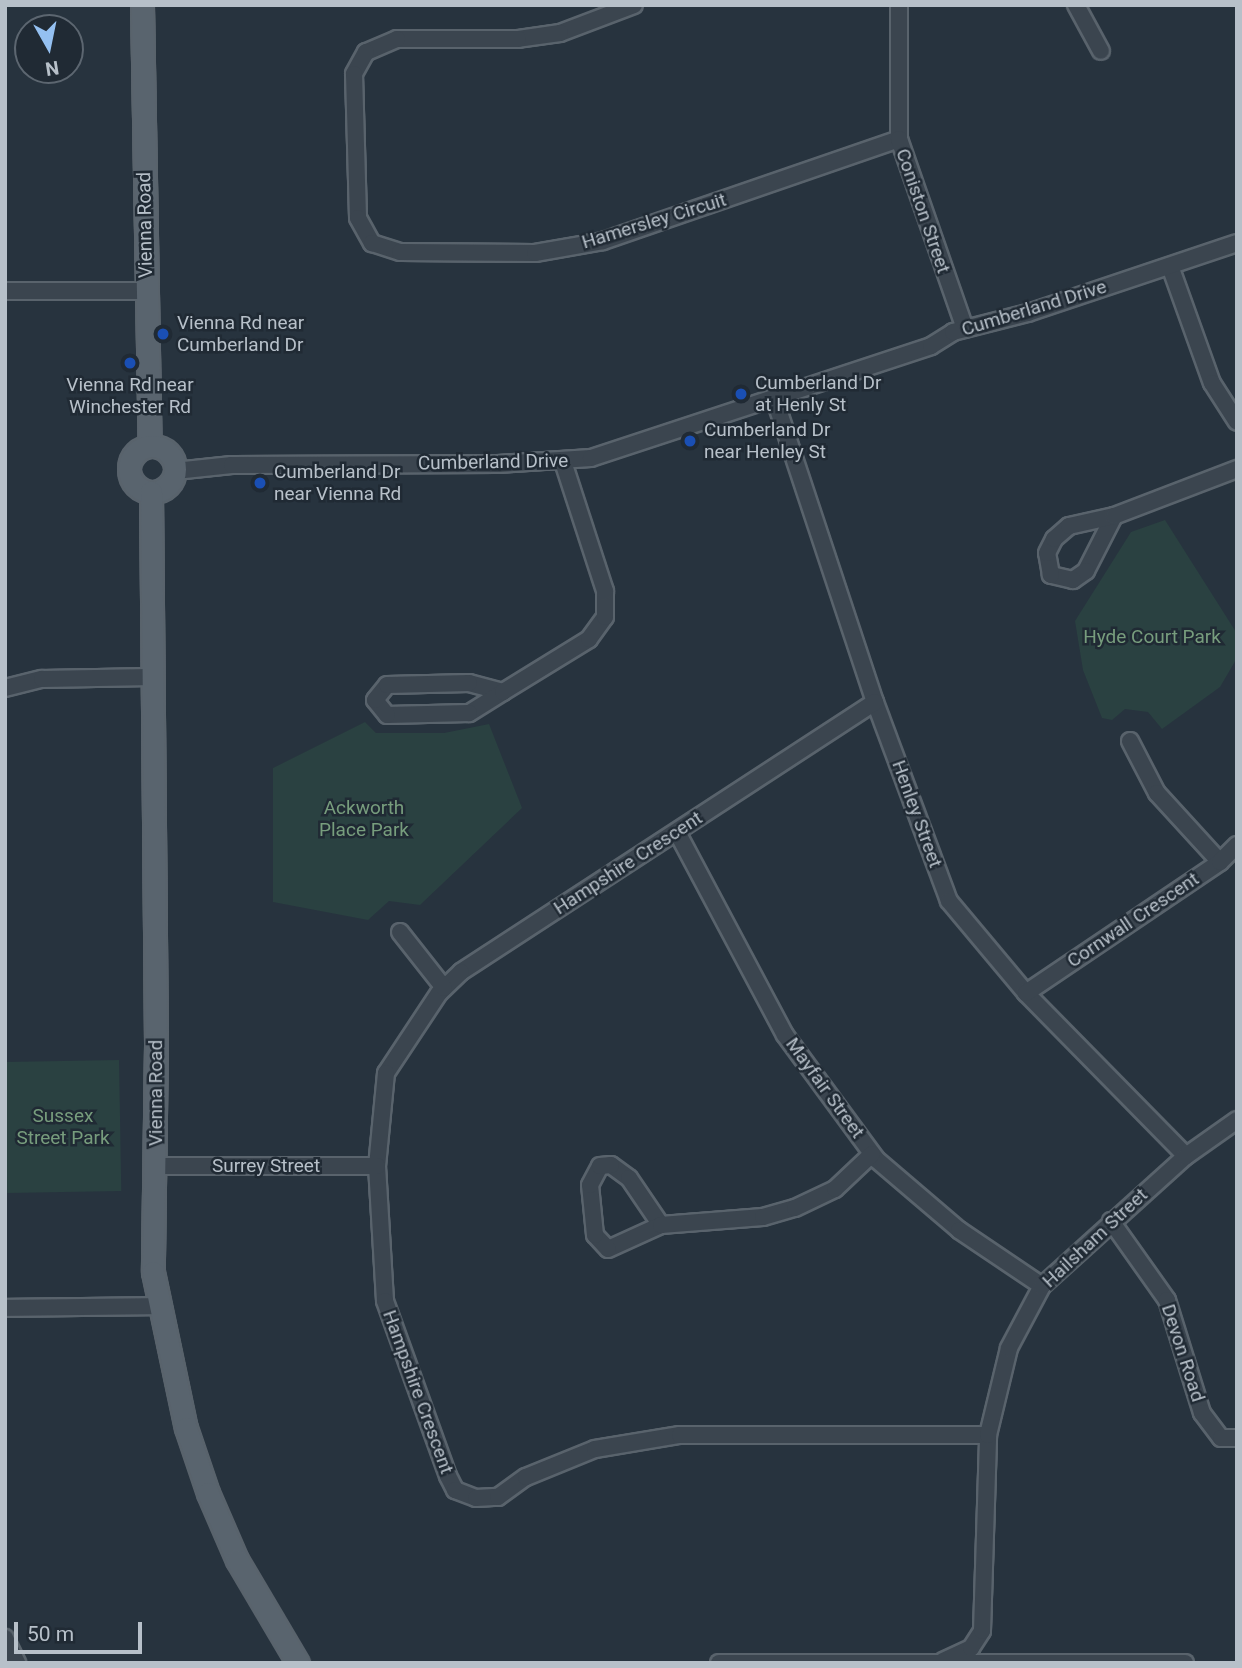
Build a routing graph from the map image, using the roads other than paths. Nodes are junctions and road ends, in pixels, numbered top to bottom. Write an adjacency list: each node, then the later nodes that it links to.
1 (142, 5): 10 (main road, Vienna Road)
2 (634, 5): 6 (street, Hamersley Circuit)
3 (899, 5): 6 (street, Coniston Street)
4 (1076, 5): 5 (street)
5 (1101, 51)
6 (899, 139): 11 (street, Coniston Street)
7 (1237, 243): 8 (street, Cumberland Drive)
8 (1170, 266): 11 (street, Cumberland Drive); 13 (street)
9 (5, 291): 10 (street)
10 (146, 291): 14 (main road, Vienna Road)
11 (965, 329): 12 (street, Cumberland Drive)
12 (774, 397): 15 (street, Cumberland Drive); 23 (street, Henley Street)
13 (1237, 422)
14 (150, 446): 17 (main road); 18 (main road)
15 (564, 462): 17 (street, Cumberland Drive); 22 (street)
16 (1237, 469): 19 (street)
17 (175, 471): 18 (main road)
18 (151, 492): 20 (main road, Vienna Road)
19 (1114, 516): 19 (street)
20 (150, 677): 21 (street); 34 (main road, Vienna Road)
21 (5, 688)
22 (503, 692): 22 (street)
23 (876, 702): 25 (street, Hampshire Crescent); 30 (street, Henley Street)
24 (1130, 741): 27 (street)
25 (677, 832): 29 (street, Hampshire Crescent); 32 (street, Mayfair Street)
26 (1237, 845): 27 (street, Cornwall Crescent)
27 (1220, 862): 30 (street, Cornwall Crescent)
28 (400, 932): 29 (street)
29 (444, 988): 35 (street, Hampshire Crescent)
30 (1026, 993): 33 (street, Henley Street)
31 (1237, 1120): 33 (street, Hailsham Street)
32 (872, 1154): 37 (street); 38 (street, Mayfair Street)
33 (1186, 1156): 36 (street, Hailsham Street)
34 (156, 1166): 35 (street, Surrey Street); 39 (main road, Vienna Road)
35 (377, 1166): 41 (street, Hampshire Crescent)
36 (1111, 1221): 38 (street, Hailsham Street); 42 (street, Devon Road)
37 (661, 1225): 37 (street)
38 (1042, 1286): 41 (street, Hailsham Street)
39 (158, 1306): 40 (street); 46 (main road, Vienna Road)
40 (5, 1308)
41 (988, 1435): 44 (street, Hailsham Street)
42 (1237, 1437)
43 (5, 1638): 45 (street)
44 (943, 1661): 47 (street); 48 (street)
45 (17, 1663)
46 (298, 1663)
47 (719, 1663)
48 (1185, 1663)

